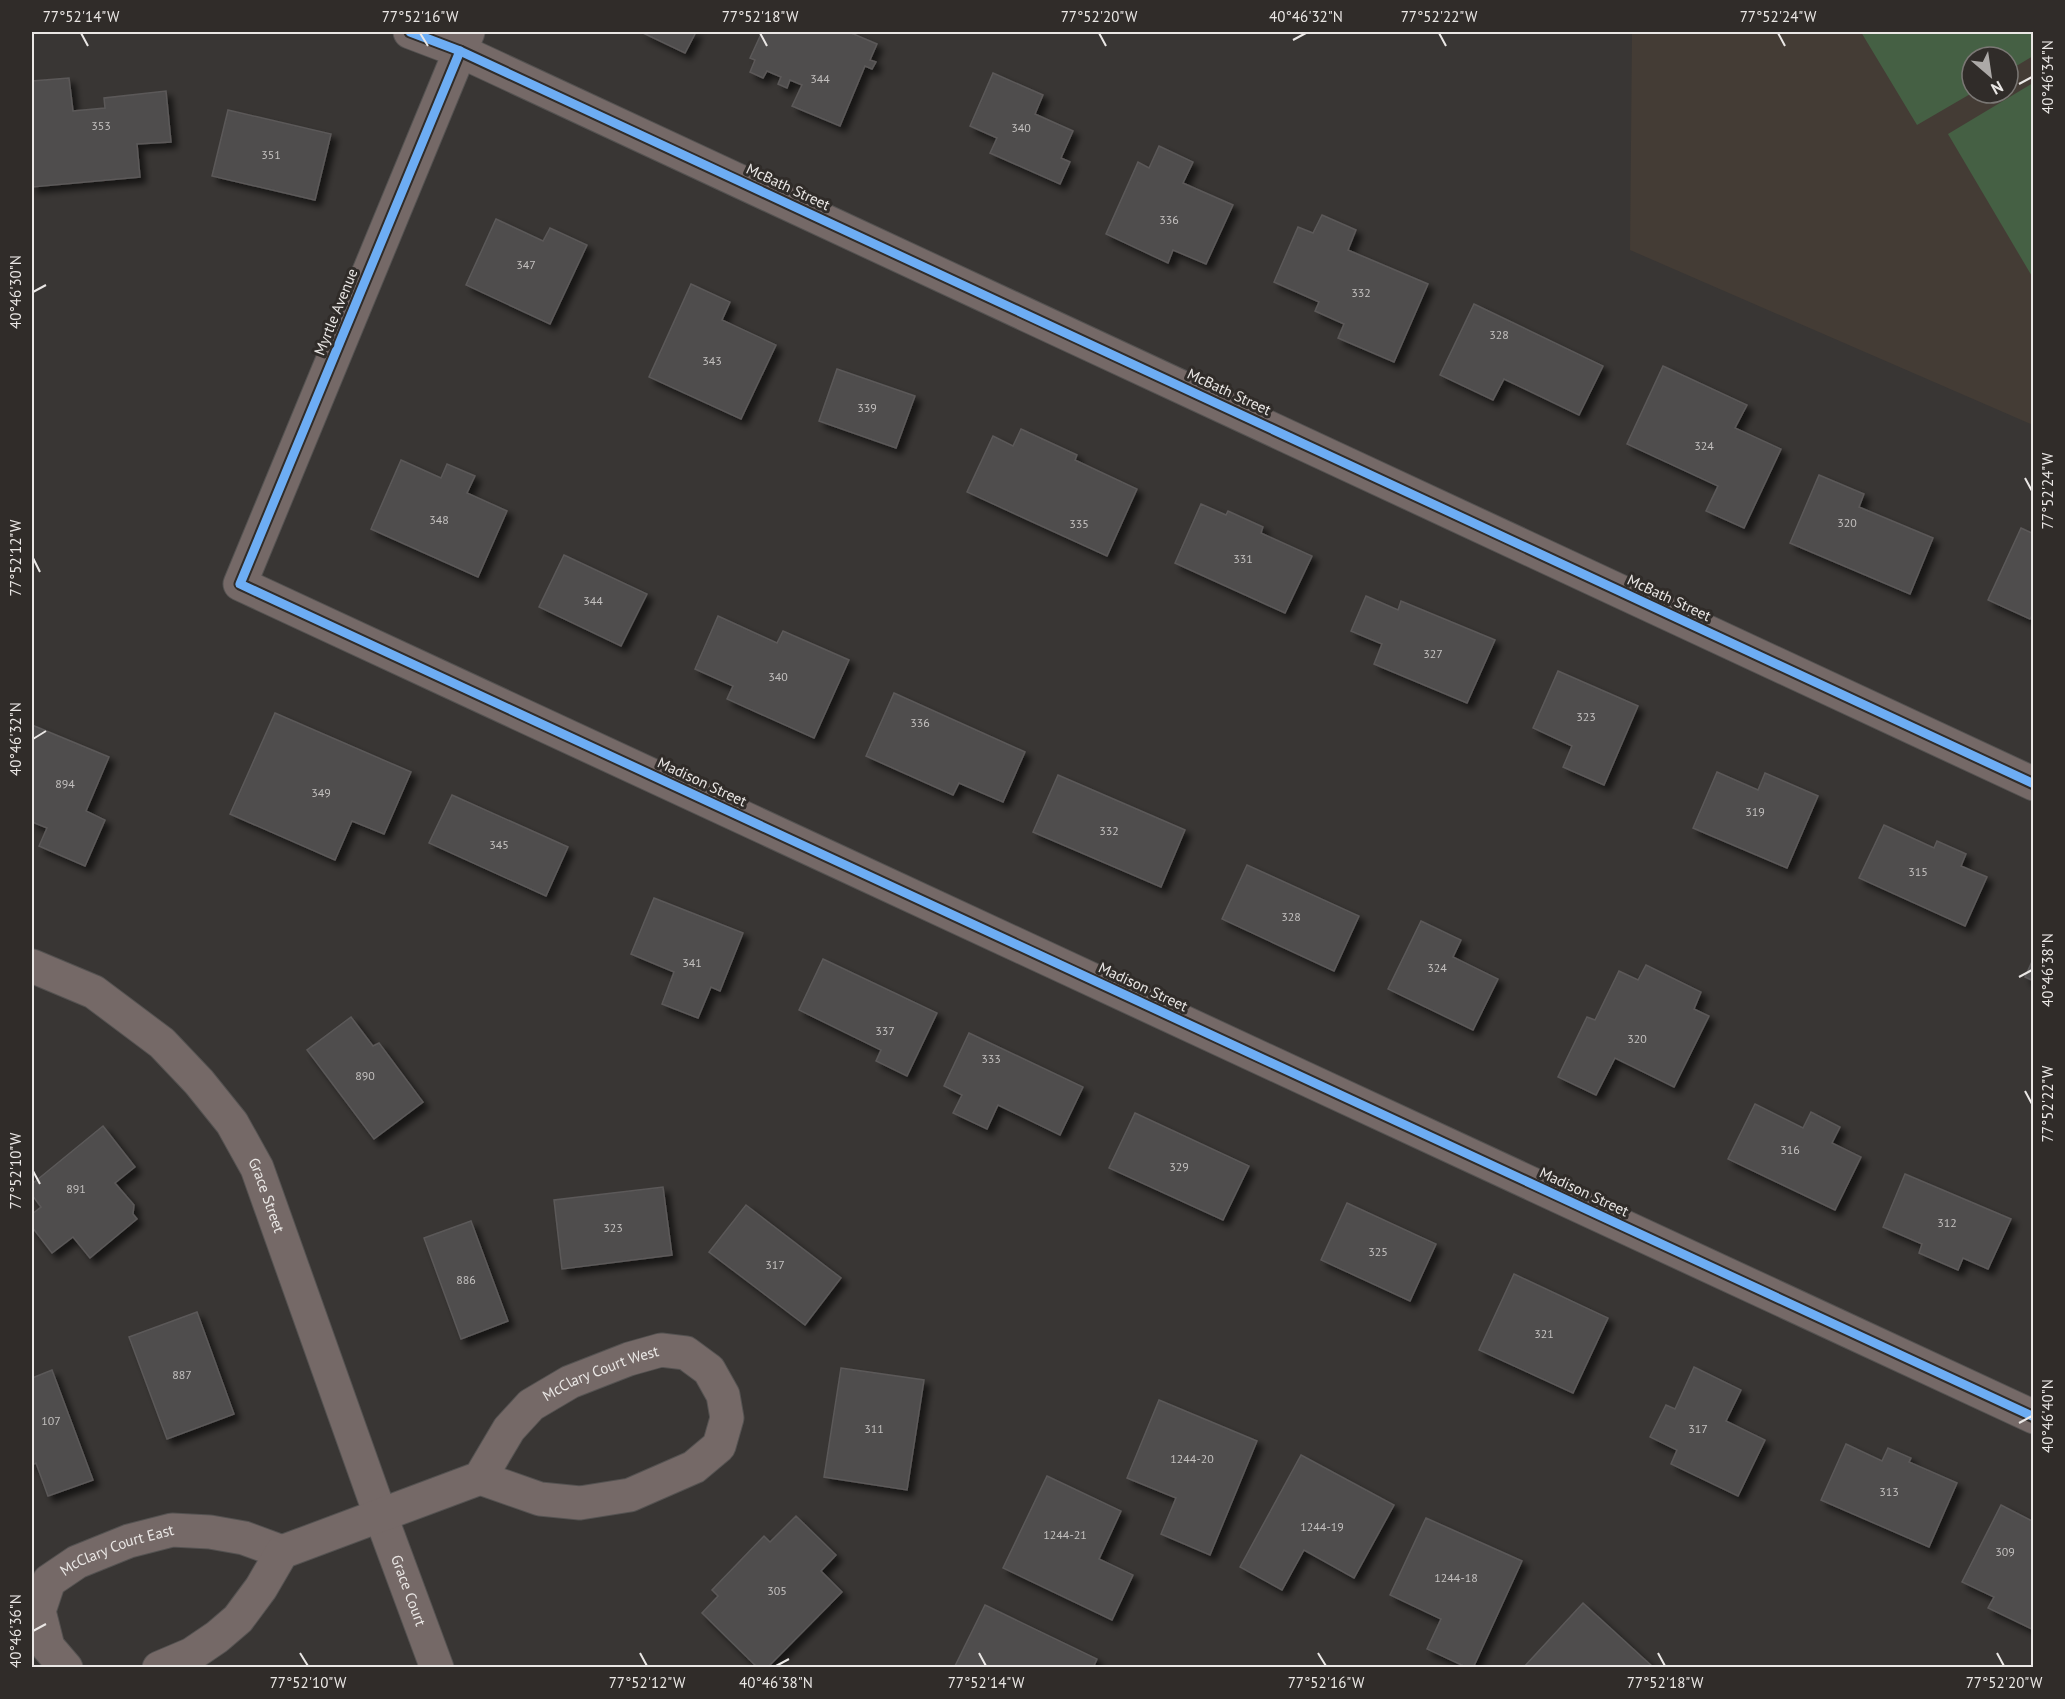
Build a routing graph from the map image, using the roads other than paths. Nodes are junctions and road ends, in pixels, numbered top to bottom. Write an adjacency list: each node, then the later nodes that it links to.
1 (410, 32): 2 (street, McBath Street)
2 (464, 41): 3 (street, Myrtle Avenue); 4 (street, McBath Street)
3 (240, 584): 6 (street, Madison Street)
4 (2034, 784)
5 (32, 966): 8 (street, Grace Street)
6 (2034, 1417)
7 (480, 1478): 7 (street, McClary Court West); 8 (street)
8 (380, 1514): 9 (street); 12 (street, Grace Court)
9 (282, 1552): 10 (street, McClary Court East); 11 (street)
10 (66, 1668)
11 (159, 1668)
12 (436, 1668)

